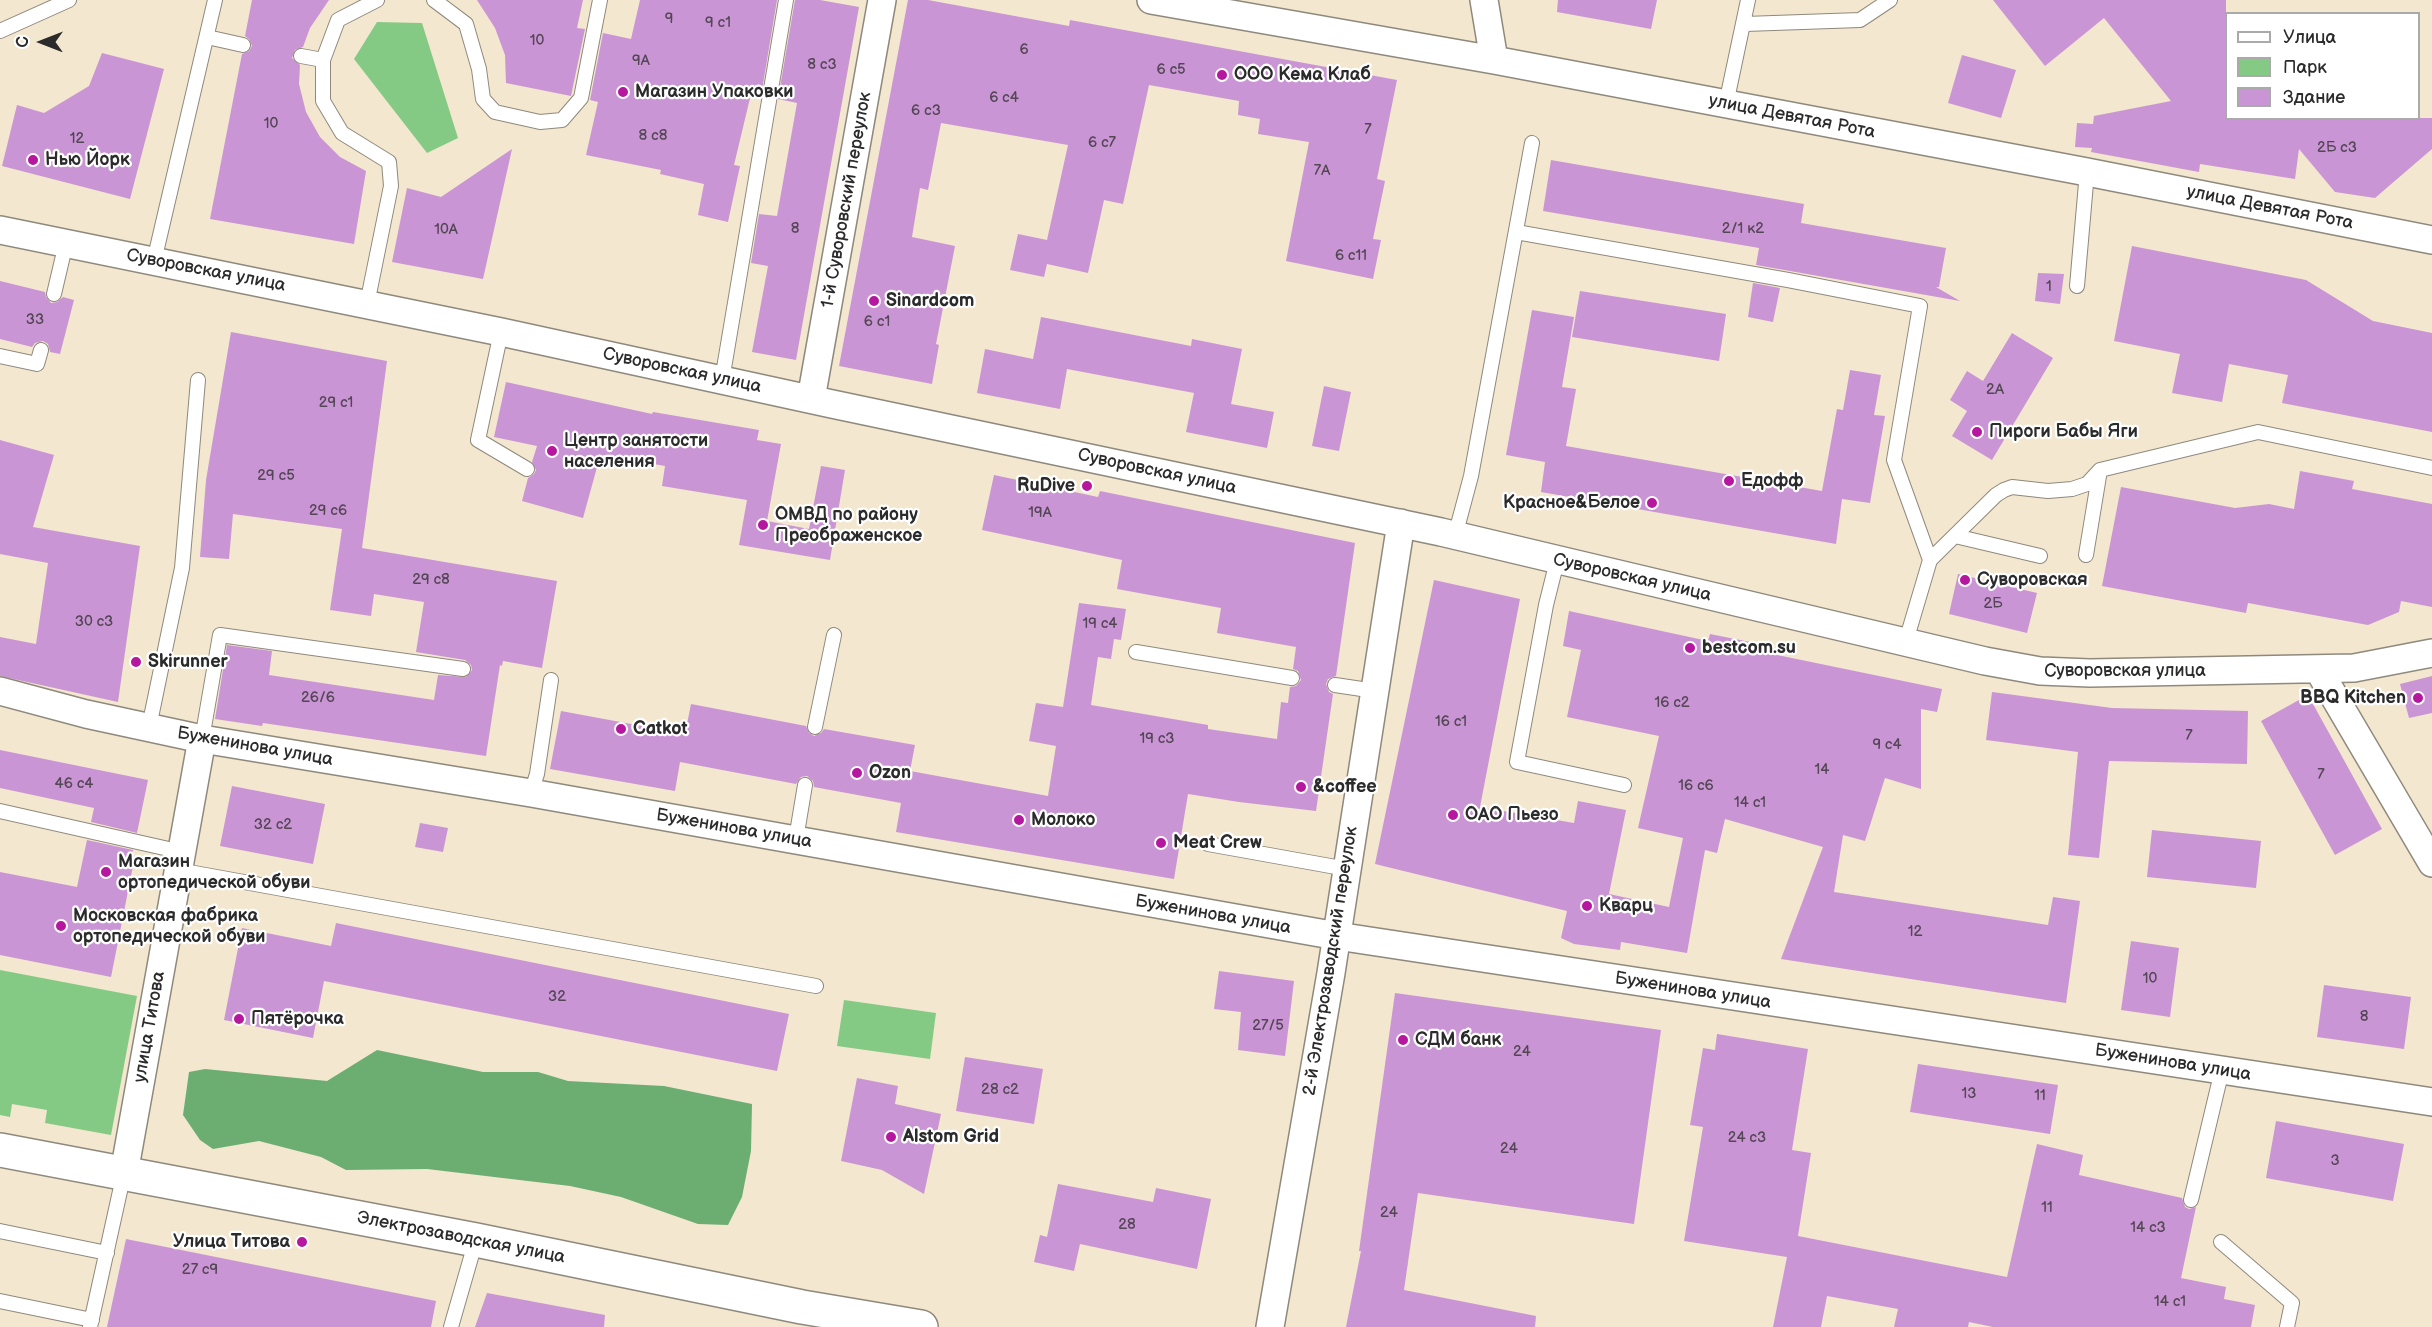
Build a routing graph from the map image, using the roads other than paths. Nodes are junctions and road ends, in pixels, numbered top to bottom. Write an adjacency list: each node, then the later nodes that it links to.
1 (69, 0): 13 (lane)
2 (215, 0): 14 (lane)
3 (377, 0): 17 (lane)
4 (434, 0): 5 (lane)
5 (600, 0)
6 (786, 0): 34 (lane)
7 (882, 0): 35 (street, 1-й Суворовский переулок)
8 (1151, 0): 18 (street, улица Девятая Рота)
9 (1484, 0): 18 (street)
10 (1748, 0): 12 (lane)
11 (1890, 0): 12 (lane)
12 (1745, 24): 19 (lane)
13 (0, 31)
14 (207, 38): 15 (lane); 26 (lane)
15 (243, 45)
16 (301, 56): 17 (lane)
17 (323, 60): 29 (lane)
18 (1494, 60): 19 (street, улица Девятая Рота)
19 (1726, 104): 21 (street, улица Девятая Рота)
20 (1532, 143): 23 (lane)
21 (2087, 172): 24 (street, улица Девятая Рота); 27 (lane)
22 (0, 230): 25 (street, Суворовская улица)
23 (1516, 232): 40 (lane); 44 (lane)
24 (2432, 240)
25 (66, 243): 26 (street, Суворовская улица); 28 (lane)
26 (154, 261): 29 (street, Суворовская улица)
27 (2077, 286)
28 (54, 294)
29 (367, 304): 30 (street, Суворовская улица)
30 (501, 332): 34 (street, Суворовская улица); 37 (lane)
31 (41, 350): 32 (lane)
32 (0, 356)
33 (198, 380): 57 (lane)
34 (722, 380): 35 (street, Суворовская улица)
35 (811, 399): 39 (street, Суворовская улица)
36 (2432, 468): 38 (lane)
37 (527, 469)
38 (2100, 470): 41 (lane); 42 (lane)
39 (1401, 524): 40 (street, Суворовская улица); 56 (street, 2-й Электрозаводский переулок)
40 (1455, 536): 45 (street, Суворовская улица)
41 (1955, 536): 43 (lane); 44 (lane)
42 (2086, 555)
43 (2040, 556)
44 (1930, 560): 47 (lane)
45 (1557, 561): 47 (street, Суворовская улица); 61 (lane)
46 (834, 635): 58 (lane)
47 (1906, 641): 51 (street, Суворовская улица)
48 (1136, 652): 52 (lane)
49 (2432, 653): 51 (street, Суворовская улица)
50 (463, 669): 59 (lane)
51 (2318, 669): 67 (street)
52 (1292, 678)
53 (551, 680): 62 (lane)
54 (1335, 685): 56 (lane)
55 (0, 691): 57 (street, Буженинова улица)
56 (1375, 691): 68 (street, 2-й Электрозаводский переулок)
57 (149, 727): 59 (street, Буженинова улица)
58 (815, 727)
59 (202, 739): 62 (street, Буженинова улица); 66 (street, улица Титова)
60 (805, 785): 64 (lane)
61 (1624, 785)
62 (531, 792): 64 (street, Буженинова улица)
63 (0, 811): 66 (lane)
64 (796, 839): 69 (street, Буженинова улица)
65 (1208, 844): 68 (lane)
66 (180, 861): 70 (lane); 74 (street, улица Титова)
67 (2432, 863)
68 (1347, 869): 69 (street, 2-й Электрозаводский переулок)
69 (1336, 936): 71 (street, Буженинова улица); 84 (street, 2-й Электрозаводский переулок)
70 (816, 986)
71 (2222, 1070): 72 (street, Буженинова улица); 75 (lane)
72 (2432, 1102)
73 (0, 1150): 74 (street, Электрозаводская улица)
74 (124, 1173): 77 (street, Электрозаводская улица); 79 (lane)
75 (2191, 1200)
76 (0, 1231): 79 (lane)
77 (476, 1240): 82 (lane); 83 (street, Электрозаводская улица)
78 (2221, 1242): 85 (lane)
79 (107, 1253): 81 (lane)
80 (0, 1301): 81 (lane)
81 (91, 1324)
82 (451, 1327)
83 (921, 1327)
84 (1270, 1327)
85 (2287, 1327)

